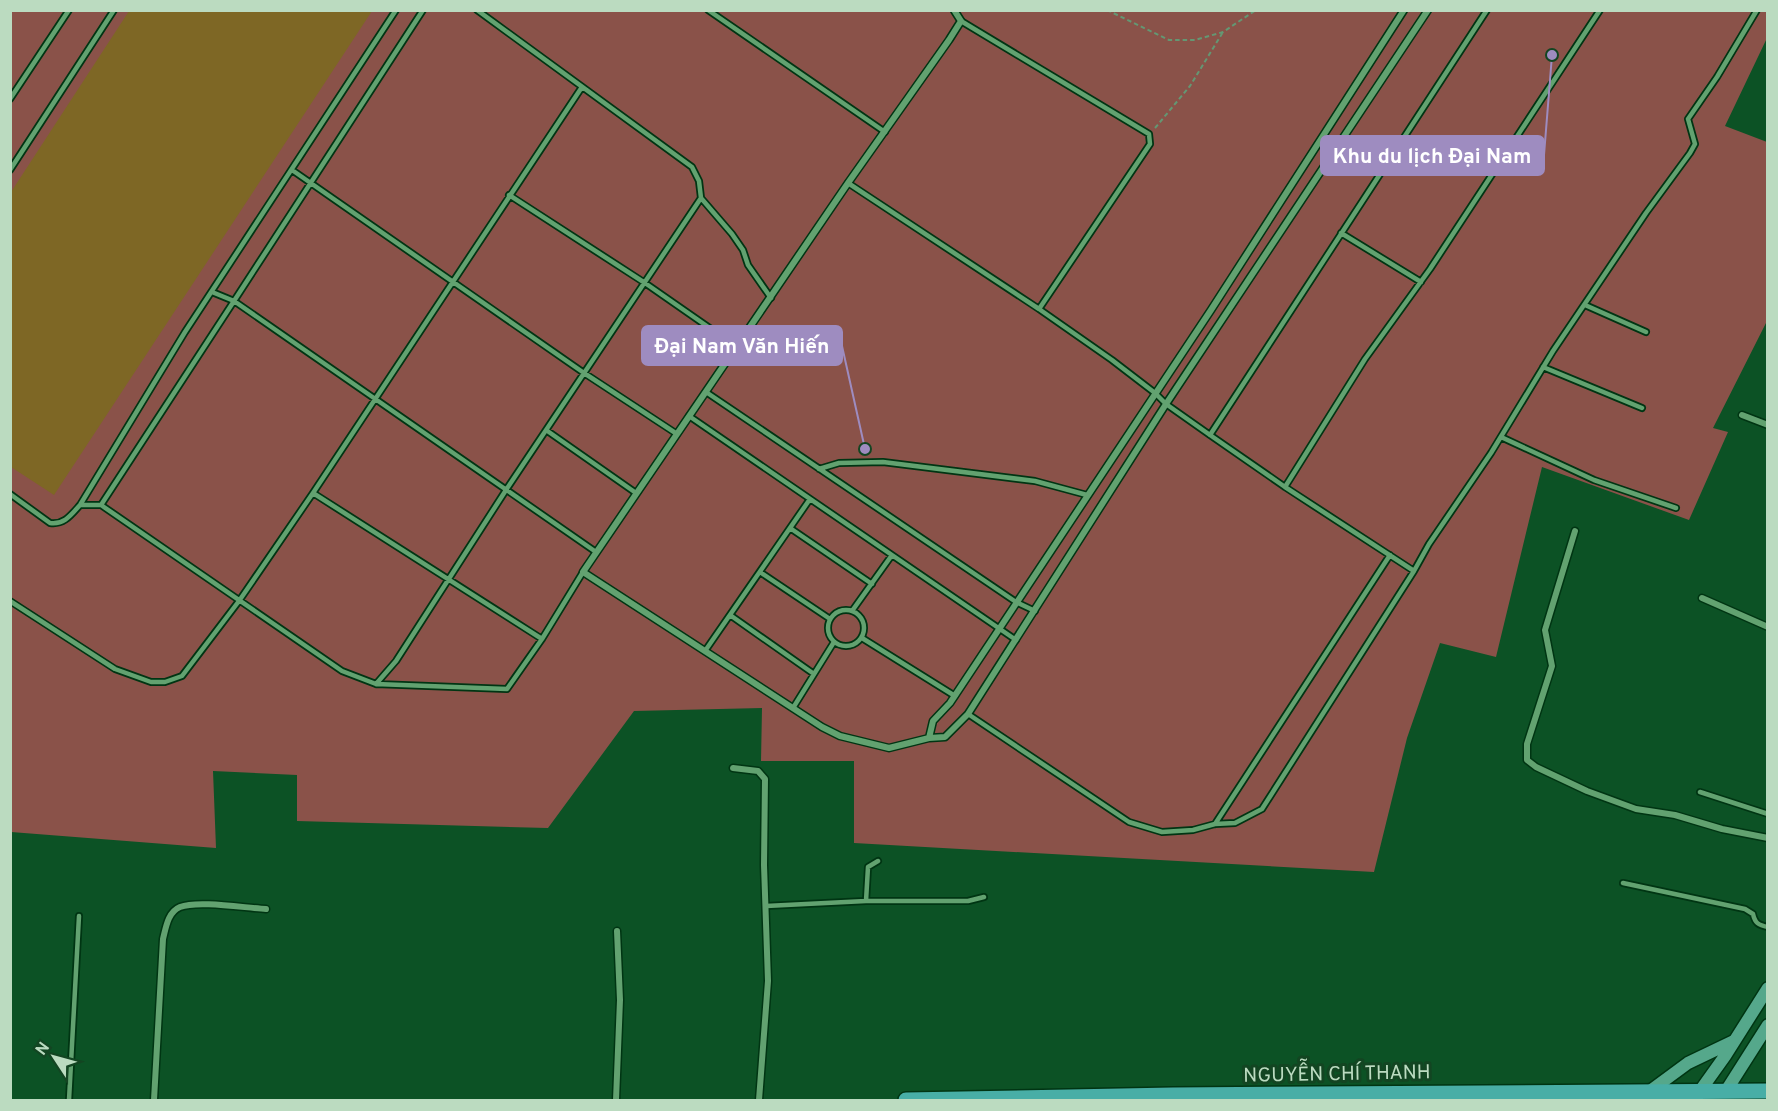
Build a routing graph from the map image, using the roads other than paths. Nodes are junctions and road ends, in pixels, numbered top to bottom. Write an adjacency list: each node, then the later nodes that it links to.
1 (69, 10): 15 (lane)
2 (114, 10): 17 (lane)
3 (396, 10): 18 (lane)
4 (423, 10): 19 (lane)
5 (477, 10): 14 (lane)
6 (708, 10): 16 (lane)
7 (954, 10): 13 (street)
8 (1404, 10): 37 (street)
9 (1428, 10): 39 (street)
10 (1486, 10): 23 (lane)
11 (1600, 10): 25 (lane)
12 (1757, 10): 30 (lane)
13 (961, 21): 16 (street); 31 (lane)
14 (582, 87): 21 (lane); 22 (lane)
15 (10, 99)
16 (885, 132): 20 (street)
17 (10, 170)
18 (292, 170): 19 (lane); 27 (lane)
19 (312, 183): 24 (lane); 29 (lane)
20 (848, 183): 28 (street); 31 (lane)
21 (509, 195): 24 (lane); 26 (lane)
22 (701, 198): 26 (lane); 28 (lane)
23 (1341, 233): 25 (lane); 46 (lane)
24 (452, 282): 35 (lane); 38 (lane)
25 (1421, 282): 49 (lane)
26 (645, 283): 33 (lane); 35 (lane)
27 (212, 292): 29 (lane); 56 (lane)
28 (771, 298): 33 (street)
29 (234, 301): 38 (lane); 57 (lane)
30 (1585, 305): 32 (lane); 34 (lane)
31 (1039, 309): 37 (lane)
32 (1646, 332)
33 (737, 347): 36 (street)
34 (1544, 367): 40 (lane); 47 (lane)
35 (584, 373): 44 (lane); 45 (lane)
36 (706, 392): 42 (street); 48 (lane)
37 (1155, 393): 39 (lane); 54 (street)
38 (375, 400): 50 (lane); 51 (lane)
39 (1166, 404): 46 (lane); 74 (street)
40 (1642, 408)
41 (1742, 415): 43 (street)
42 (688, 416): 45 (street); 55 (lane)
43 (1767, 424)
44 (546, 430): 50 (lane); 52 (lane)
45 (677, 434): 52 (street)
46 (1210, 435): 49 (lane)
47 (1501, 437): 58 (lane); 64 (lane)
48 (819, 469): 54 (lane); 72 (lane)
49 (1285, 487): 63 (lane)
50 (506, 490): 61 (lane); 67 (lane)
51 (313, 493): 67 (lane); 71 (lane)
52 (636, 493): 61 (street)
53 (10, 494): 56 (lane)
54 (1087, 495): 72 (street)
55 (810, 499): 59 (lane); 62 (lane)
56 (80, 505): 57 (lane)
57 (100, 505): 71 (lane)
58 (1676, 508)
59 (790, 528): 66 (lane); 68 (lane)
60 (1575, 531): 94 (street)
61 (596, 552): 65 (street)
62 (892, 555): 68 (lane); 78 (lane)
63 (1390, 555): 64 (lane); 93 (lane)
64 (1414, 571): 93 (lane)
65 (583, 572): 80 (lane); 83 (street)
66 (760, 572): 75 (lane); 76 (lane)
67 (448, 580): 80 (lane); 85 (lane)
68 (872, 584): 73 (lane)
69 (1702, 598): 77 (street)
70 (10, 601): 71 (lane)
71 (239, 601): 85 (lane)
72 (1016, 602): 74 (lane); 78 (street)
73 (852, 611): 76 (lane); 79 (lane)
74 (1035, 611): 81 (street)
75 (730, 615): 83 (lane); 84 (lane)
76 (830, 619): 82 (lane)
77 (1767, 627)
78 (998, 628): 81 (lane); 86 (street)
79 (862, 638): 82 (lane); 86 (lane)
80 (542, 639): 85 (lane)
81 (1016, 640): 88 (street)
82 (834, 642): 84 (lane)
83 (705, 651): 87 (street)
84 (814, 674): 87 (lane)
85 (376, 684)
86 (955, 696): 89 (street)
87 (793, 708): 89 (street)
88 (968, 714): 89 (street); 93 (lane)
89 (929, 738)
90 (733, 768): 99 (street)
91 (1700, 792): 92 (lane)
92 (1767, 814)
93 (1215, 824)
94 (1767, 838)
95 (878, 861): 98 (lane)
96 (1623, 883): 102 (lane)
97 (984, 897): 98 (lane)
98 (866, 901): 99 (lane)
99 (766, 906): 115 (street)
100 (266, 909): 113 (street)
101 (79, 916): 112 (lane)
102 (1767, 927)
103 (617, 931): 114 (street)
104 (1767, 988): 106 (main road)
105 (1767, 1025): 110 (main road)
106 (1734, 1041): 107 (main road); 109 (main road)
107 (1650, 1091): 109 (main road, NGUYỄN CHÍ THANH); 111 (main road, NGUYỄN CHÍ THANH)
108 (1767, 1091): 110 (main road, NGUYỄN CHÍ THANH)
109 (1697, 1096): 110 (main road, NGUYỄN CHÍ THANH)
110 (1722, 1096)
111 (1379, 1097): 116 (main road, NGUYỄN CHÍ THANH)
112 (69, 1101)
113 (154, 1101)
114 (616, 1101)
115 (759, 1101)
116 (906, 1101)

